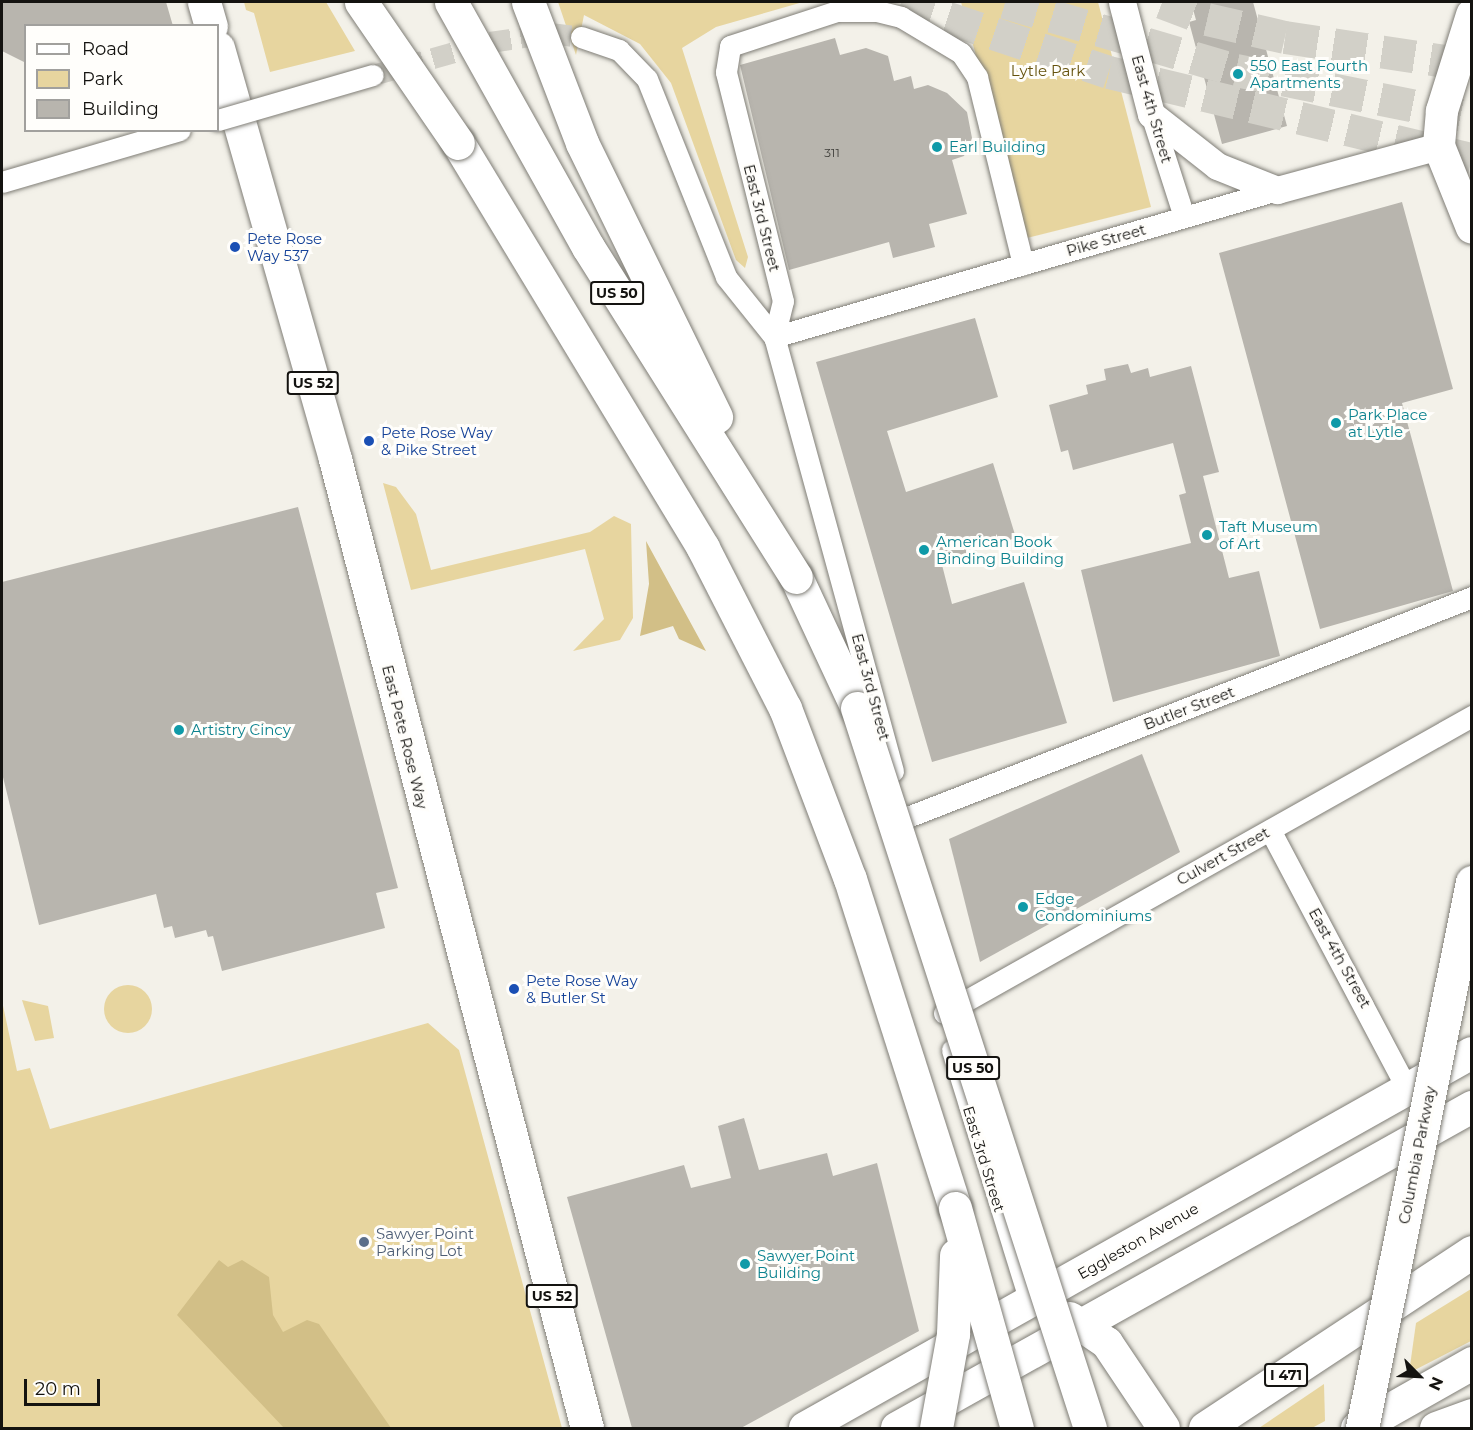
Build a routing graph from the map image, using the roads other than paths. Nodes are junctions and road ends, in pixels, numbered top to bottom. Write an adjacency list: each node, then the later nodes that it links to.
1 (204, 2): 8 (main road)
2 (361, 2): 15 (main road, bridge)
3 (386, 2): 15 (main road, bridge)
4 (451, 2): 23 (main road, US 50, bridge)
5 (528, 2): 23 (main road, bridge)
6 (1122, 2): 12 (street, East 4th Street)
7 (1472, 15): 16 (main road)
8 (210, 24)
9 (581, 37): 22 (street)
10 (219, 52): 44 (main road, East Pete Rose Way / US 52)
11 (373, 75): 13 (street, bridge)
12 (1151, 114): 18 (street); 19 (street, East 4th Street)
13 (219, 120)
14 (173, 132): 17 (street)
15 (458, 143): 33 (main road)
16 (1439, 146): 18 (street, Pike Street); 20 (main road)
17 (2, 182)
18 (1277, 190): 19 (street, Pike Street)
19 (1184, 217): 21 (street, Pike Street)
20 (1472, 228)
21 (1023, 264): 22 (street, Pike Street); 22 (street, East 3rd Street)
22 (774, 337): 26 (street, East 3rd Street)
23 (796, 578): 48 (main road, US 50, bridge)
24 (1472, 597): 26 (street, Butler Street)
25 (1472, 716): 27 (street, Culvert Street)
26 (905, 818): 29 (street, East 3rd Street)
27 (1270, 830): 29 (street, Culvert Street); 31 (street, East 4th Street)
28 (1472, 882): 50 (main road, Columbia Parkway, bridge)
29 (942, 1014): 36 (street, East 3rd Street)
30 (1472, 1053): 31 (main road, Eggleston Avenue)
31 (1407, 1089): 36 (main road, Eggleston Avenue)
32 (1472, 1107): 37 (main road)
33 (955, 1208): 43 (main road, bridge); 47 (main road, bridge)
34 (1472, 1252): 38 (main road, I 471)
35 (1472, 1269): 38 (main road)
36 (1030, 1302): 37 (main road); 39 (main road, East 3rd Street); 45 (main road, Eggleston Avenue)
37 (1087, 1325): 39 (main road); 49 (main road)
38 (1353, 1330): 42 (main road, I 471)
39 (1020, 1362): 43 (main road); 47 (main road, East 3rd Street)
40 (1472, 1363): 50 (main road)
41 (1472, 1415): 51 (main road)
42 (1212, 1424)
43 (915, 1425): 46 (main road)
44 (587, 1428)
45 (805, 1428)
46 (949, 1428)
47 (1019, 1428)
48 (1090, 1428)
49 (1164, 1428)
50 (1359, 1428)
51 (1436, 1428)

